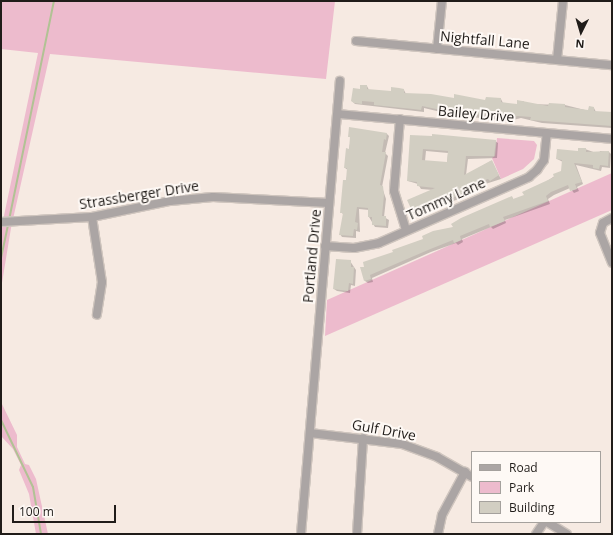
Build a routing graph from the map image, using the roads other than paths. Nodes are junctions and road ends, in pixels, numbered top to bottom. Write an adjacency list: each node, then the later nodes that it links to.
1 (442, 1): 4 (street)
2 (563, 1): 5 (street)
3 (356, 41): 4 (street, Nightfall Lane)
4 (437, 48): 5 (street, Nightfall Lane)
5 (557, 60): 6 (street, Nightfall Lane)
6 (612, 65)
7 (340, 81): 8 (street, Portland Drive)
8 (338, 114): 9 (street, Bailey Drive); 12 (street, Portland Drive)
9 (400, 119): 10 (street, Bailey Drive); 16 (street)
10 (548, 133): 11 (street, Bailey Drive); 16 (street, Tommy Lane)
11 (612, 139)
12 (330, 203): 13 (street, Strassberger Drive); 17 (street, Portland Drive)
13 (92, 217): 15 (street, Strassberger Drive); 19 (street)
14 (612, 218): 18 (street)
15 (1, 222)
16 (406, 230): 17 (street, Tommy Lane)
17 (326, 246): 20 (street, Portland Drive)
18 (612, 263)
19 (97, 315)
20 (310, 433): 21 (street, Gulf Drive); 25 (street, Portland Drive)
21 (363, 438): 22 (street, Gulf Drive); 26 (street)
22 (469, 474): 27 (street)
23 (544, 523): 28 (street)
24 (547, 523): 29 (street)
25 (301, 534)
26 (357, 534)
27 (438, 534)
28 (536, 534)
29 (567, 534)

